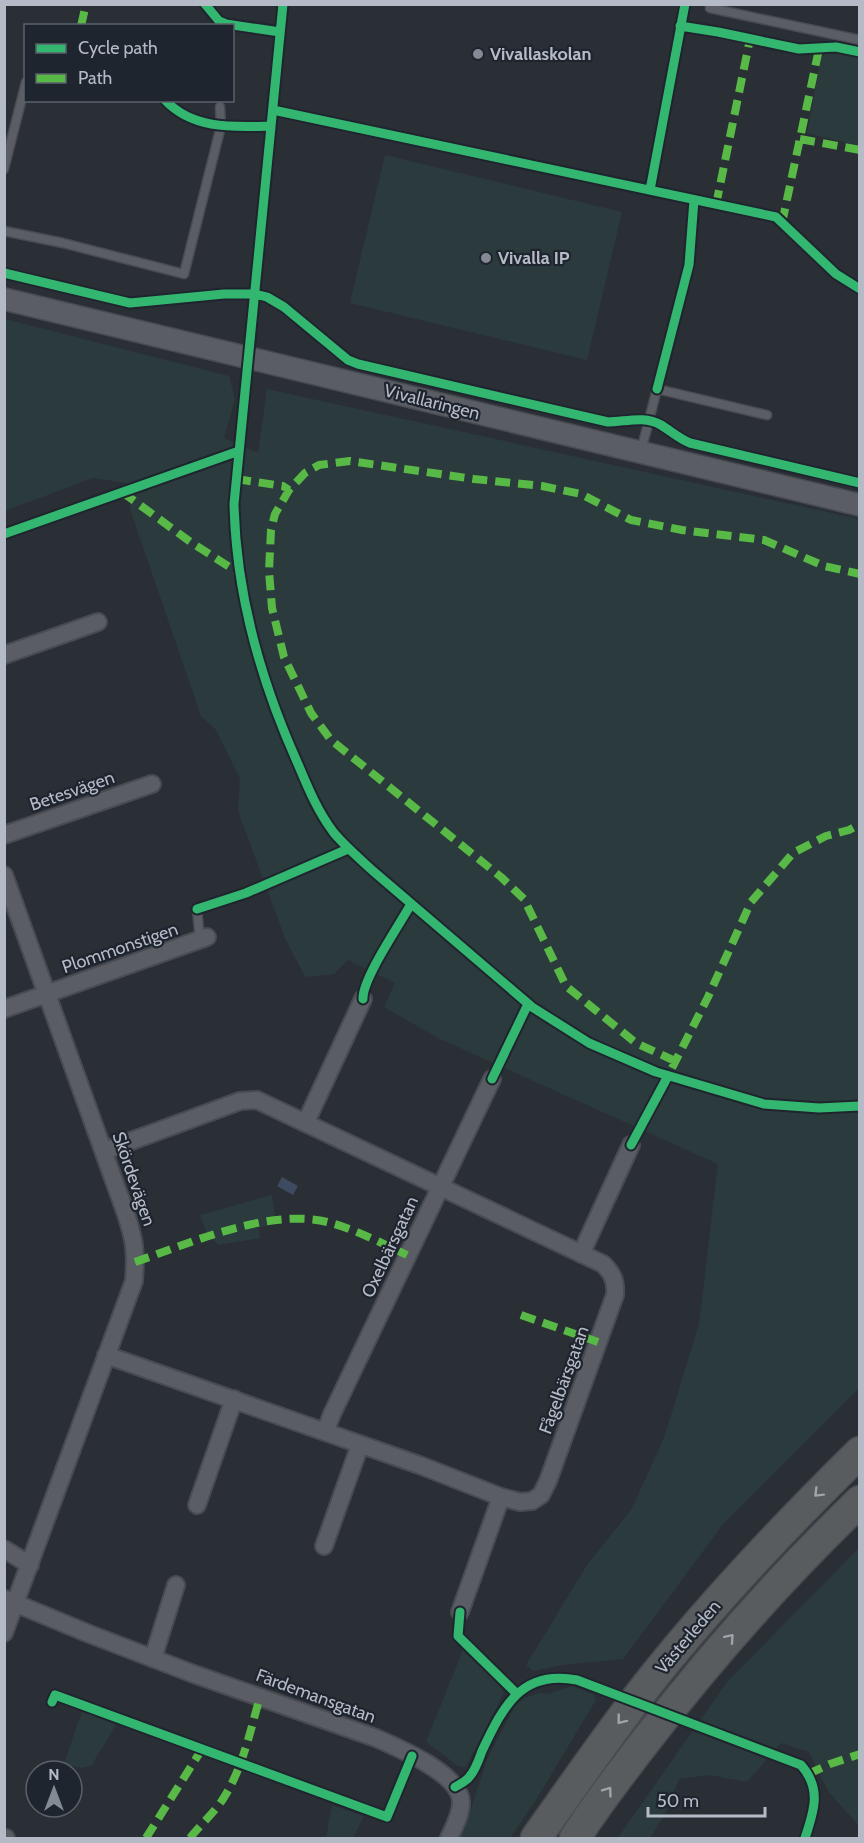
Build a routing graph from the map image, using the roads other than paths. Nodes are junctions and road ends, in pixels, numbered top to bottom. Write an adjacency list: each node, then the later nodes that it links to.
1 (711, 4): 2 (lane)
2 (860, 40)
3 (24, 90): 5 (lane)
4 (220, 107): 6 (lane)
5 (4, 169)
6 (4, 231)
7 (4, 299): 9 (street, Vivallaringen)
8 (767, 415): 9 (lane)
9 (641, 452): 10 (street, Vivallaringen)
10 (860, 505)
11 (98, 622): 12 (street)
12 (4, 655)
13 (152, 784): 14 (street, Betesvägen)
14 (4, 835)
15 (4, 875): 18 (street, Skördevägen)
16 (197, 909): 17 (lane)
17 (204, 939): 18 (street, Plommonstigen)
18 (46, 996): 20 (street, Plommonstigen); 24 (street, Skördevägen)
19 (363, 999): 22 (street)
20 (4, 1009)
21 (492, 1079): 25 (street, Oxelbärsgatan)
22 (306, 1122): 24 (street, Fågelbärsgatan); 25 (street, Fågelbärsgatan)
23 (631, 1145): 26 (street)
24 (104, 1151): 27 (street, Skördevägen)
25 (440, 1186): 26 (street, Fågelbärsgatan); 29 (street, Oxelbärsgatan)
26 (581, 1254): 32 (street, Fågelbärsgatan)
27 (106, 1355): 28 (street, Fågelbärsgatan); 37 (street, Skördevägen)
28 (234, 1399): 29 (street, Fågelbärsgatan); 34 (street)
29 (325, 1432): 30 (street, Fågelbärsgatan)
30 (360, 1445): 32 (street, Fågelbärsgatan); 35 (street)
31 (860, 1452): 44 (highway, Västerleden, one-way to 44)
32 (501, 1497): 40 (street)
33 (860, 1501): 45 (highway, Västerleden, one-way to 33)
34 (197, 1505)
35 (324, 1546)
36 (6, 1550): 37 (street)
37 (30, 1564): 39 (street, Skördevägen)
38 (176, 1585): 42 (street)
39 (10, 1602): 41 (street, Skördevägen); 42 (street, Färdemansgatan)
40 (460, 1612)
41 (4, 1633)
42 (153, 1658): 43 (street, Färdemansgatan)
43 (449, 1839)
44 (536, 1839)
45 (575, 1839)

